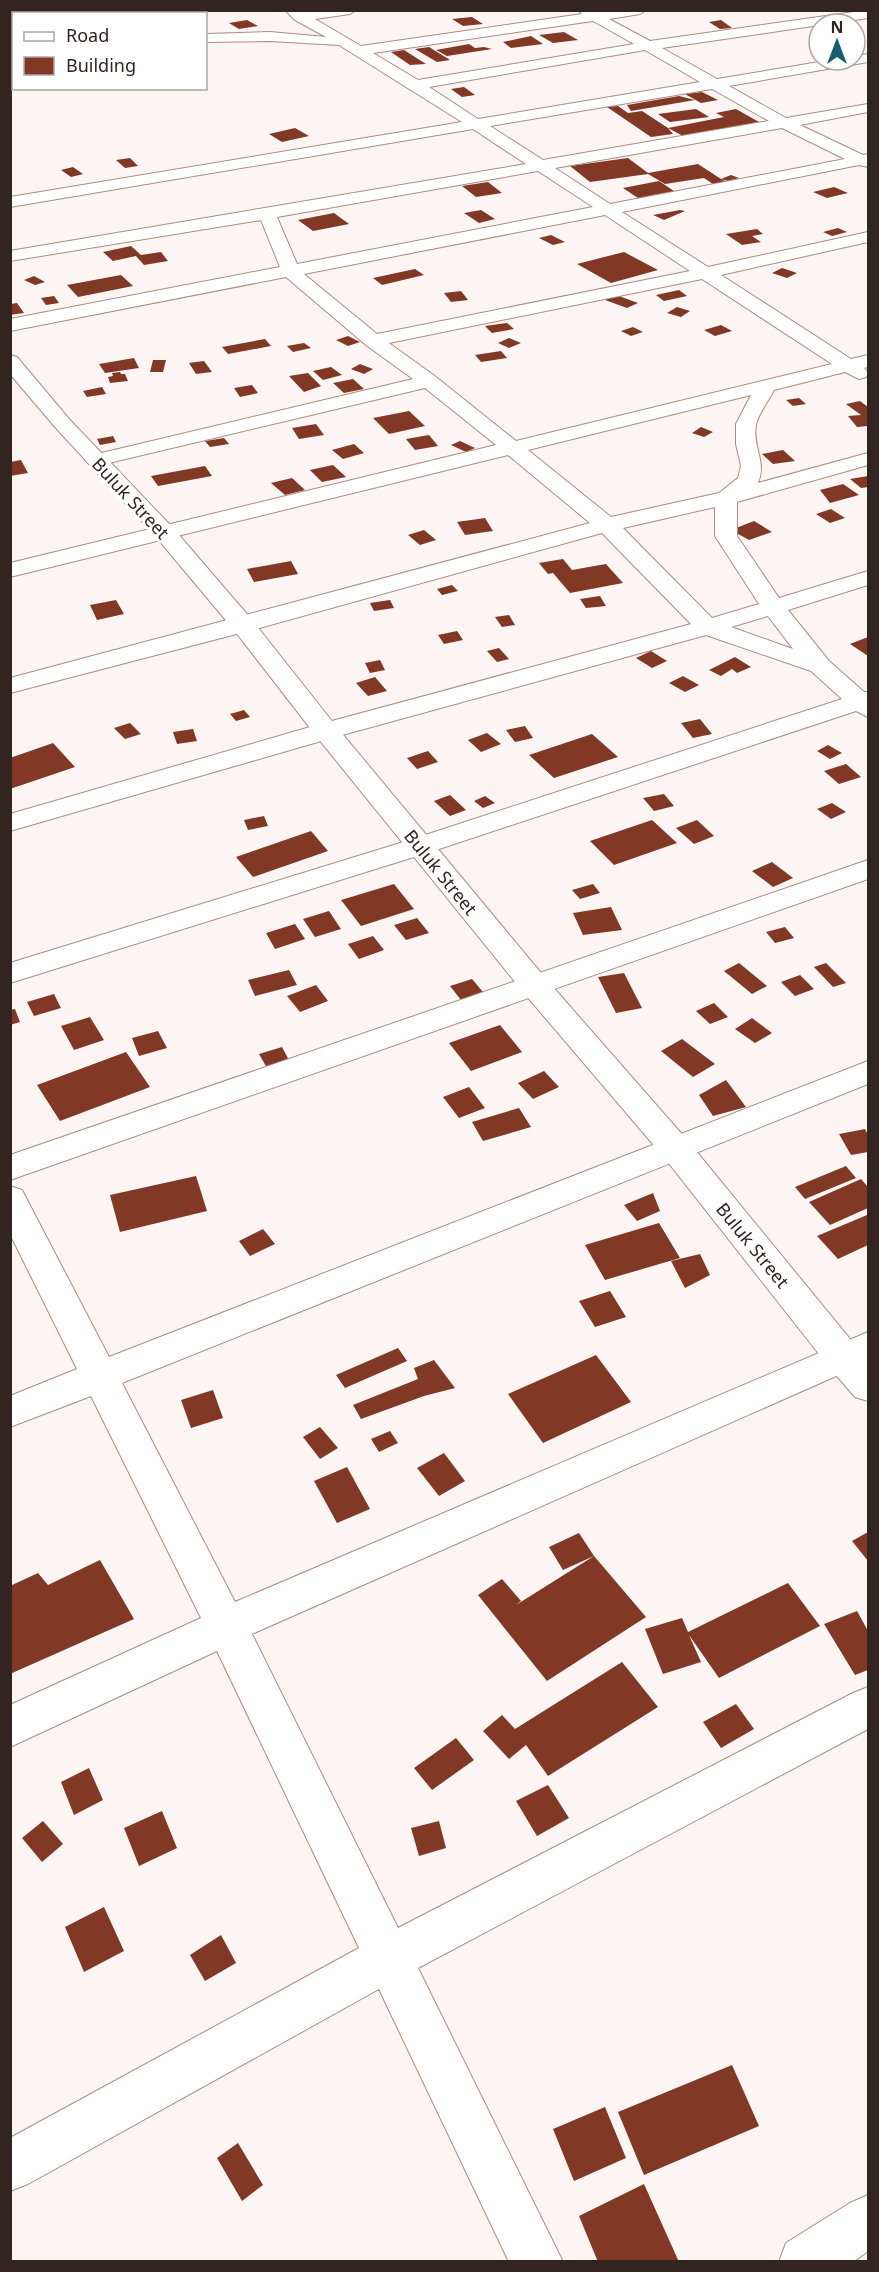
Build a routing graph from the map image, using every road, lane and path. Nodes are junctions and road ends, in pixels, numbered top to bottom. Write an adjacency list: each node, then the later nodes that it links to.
1 (350, 10): 3 (street)
2 (640, 10): 4 (street)
3 (296, 14): 8 (street)
4 (590, 14): 7 (street); 8 (street)
5 (807, 23): 7 (street)
6 (207, 38): 8 (street)
7 (647, 46): 10 (street); 11 (street)
8 (351, 47): 11 (street)
9 (868, 58): 10 (street)
10 (714, 84): 13 (street); 14 (street)
11 (416, 85): 13 (street)
12 (868, 108): 14 (street)
13 (475, 123): 16 (street); 17 (street)
14 (784, 123): 15 (street); 16 (street)
15 (866, 161): 18 (street)
16 (539, 165): 18 (street); 19 (street)
17 (10, 201)
18 (609, 210): 22 (street); 23 (street)
19 (267, 214): 21 (street); 22 (street)
20 (868, 237): 23 (street)
21 (10, 256)
22 (291, 272): 24 (street); 25 (street)
23 (706, 273): 25 (street); 27 (street)
24 (10, 325)
25 (374, 341): 29 (street)
26 (10, 361): 33 (street, Buluk Street)
27 (859, 364): 28 (street); 30 (street)
28 (868, 379)
29 (429, 381): 31 (street); 33 (street)
30 (766, 386): 31 (street); 34 (street)
31 (510, 449): 35 (street); 36 (street)
32 (868, 459): 34 (street)
33 (96, 460): 36 (street, Buluk Street)
34 (726, 498): 35 (street); 39 (street)
35 (607, 525): 40 (street); 41 (street)
36 (165, 533): 37 (street); 40 (street, Buluk Street)
37 (10, 570)
38 (868, 578): 39 (street)
39 (773, 607): 41 (street); 42 (street)
40 (243, 625): 43 (street); 45 (street, Buluk Street)
41 (707, 627): 42 (street); 45 (street)
42 (820, 666): 44 (street)
43 (10, 686)
44 (866, 703): 47 (street)
45 (326, 731): 46 (street); 47 (street, Buluk Street)
46 (10, 823)
47 (420, 846): 49 (street); 50 (street, Buluk Street)
48 (868, 869): 50 (street)
49 (10, 973)
50 (535, 986): 52 (street, Buluk Street); 53 (street)
51 (868, 1072): 52 (street)
52 (675, 1148): 55 (street, Buluk Street); 56 (street)
53 (10, 1168)
54 (10, 1199): 56 (street)
55 (856, 1352): 57 (street, Buluk Street); 59 (street)
56 (99, 1377): 58 (street); 59 (street)
57 (868, 1386)
58 (10, 1412)
59 (226, 1626): 61 (street); 62 (street)
60 (868, 1707): 62 (street)
61 (10, 1727)
62 (387, 1959): 63 (street); 65 (street)
63 (10, 2166)
64 (868, 2221): 66 (street)
65 (537, 2262)
66 (805, 2262)

